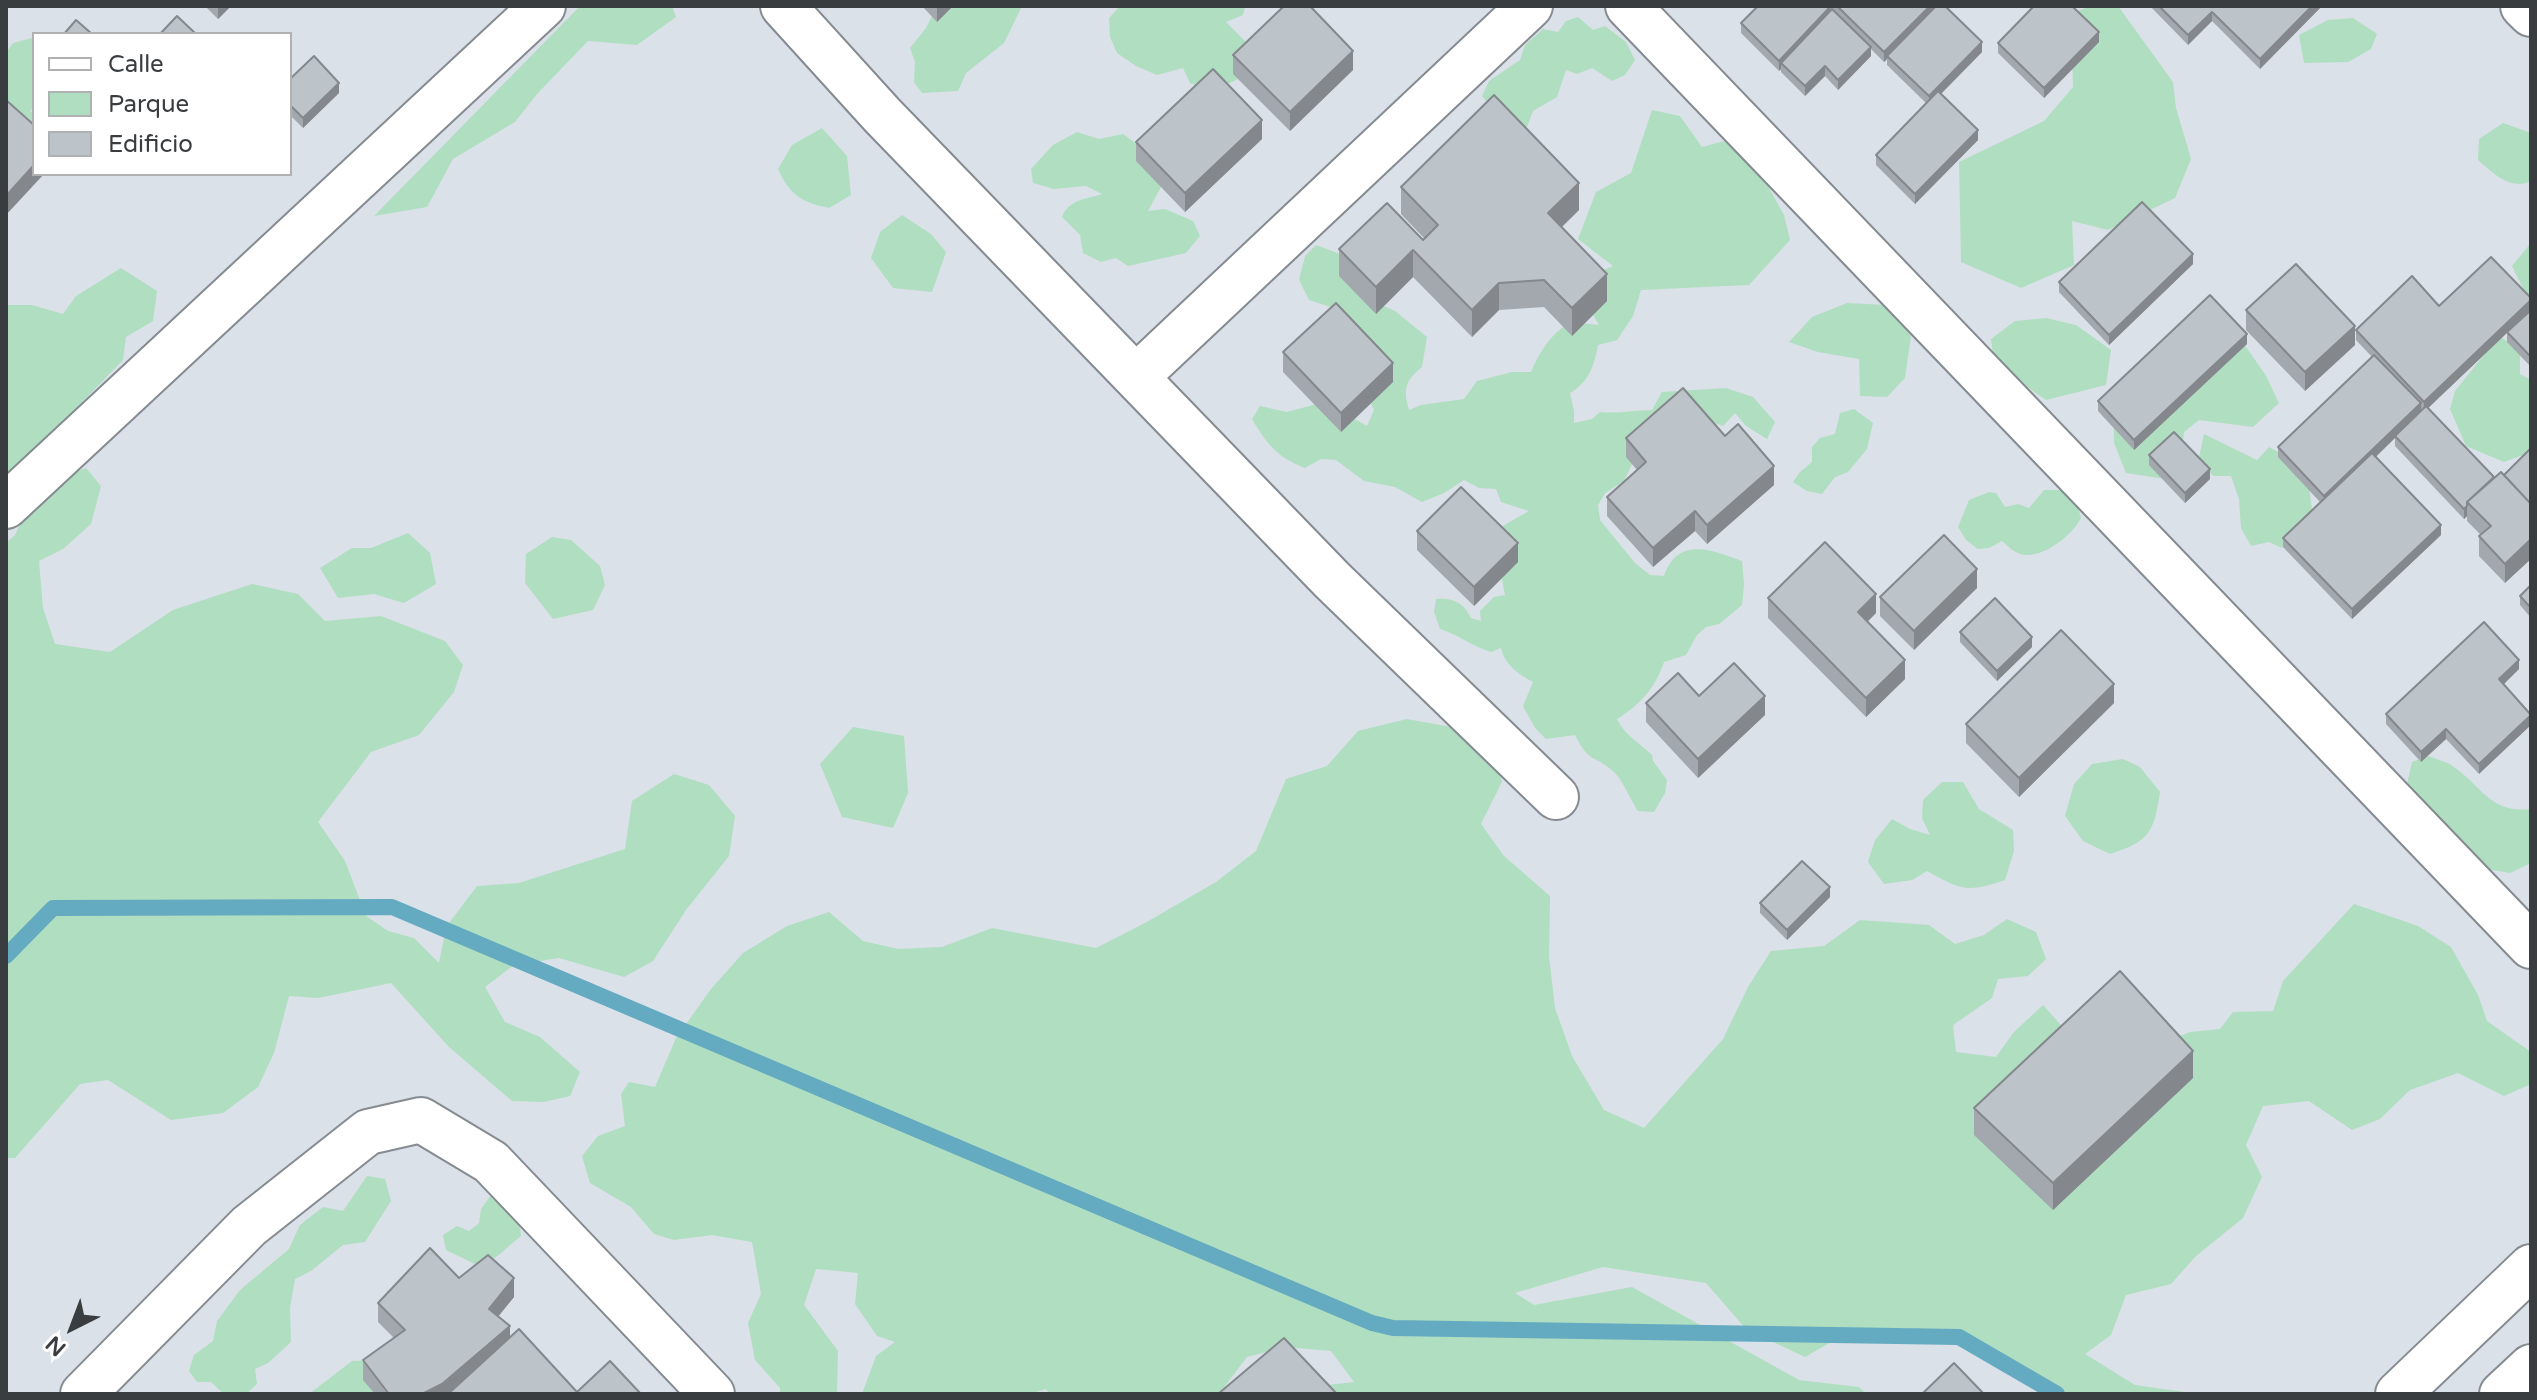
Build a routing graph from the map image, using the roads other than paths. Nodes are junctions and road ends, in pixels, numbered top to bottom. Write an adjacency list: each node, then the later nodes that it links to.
1 (543, 6): 8 (street)
2 (783, 6): 7 (street)
3 (1530, 6): 7 (street)
4 (1628, 6): 10 (street)
5 (2523, 6): 6 (street)
6 (2531, 14)
7 (1136, 377): 9 (street)
8 (6, 506)
9 (1556, 797)
10 (2531, 946)
11 (2531, 1267): 15 (street)
12 (2531, 1367): 16 (street)
13 (83, 1394): 14 (street)
14 (712, 1394)
15 (2398, 1394)
16 (2502, 1394)

